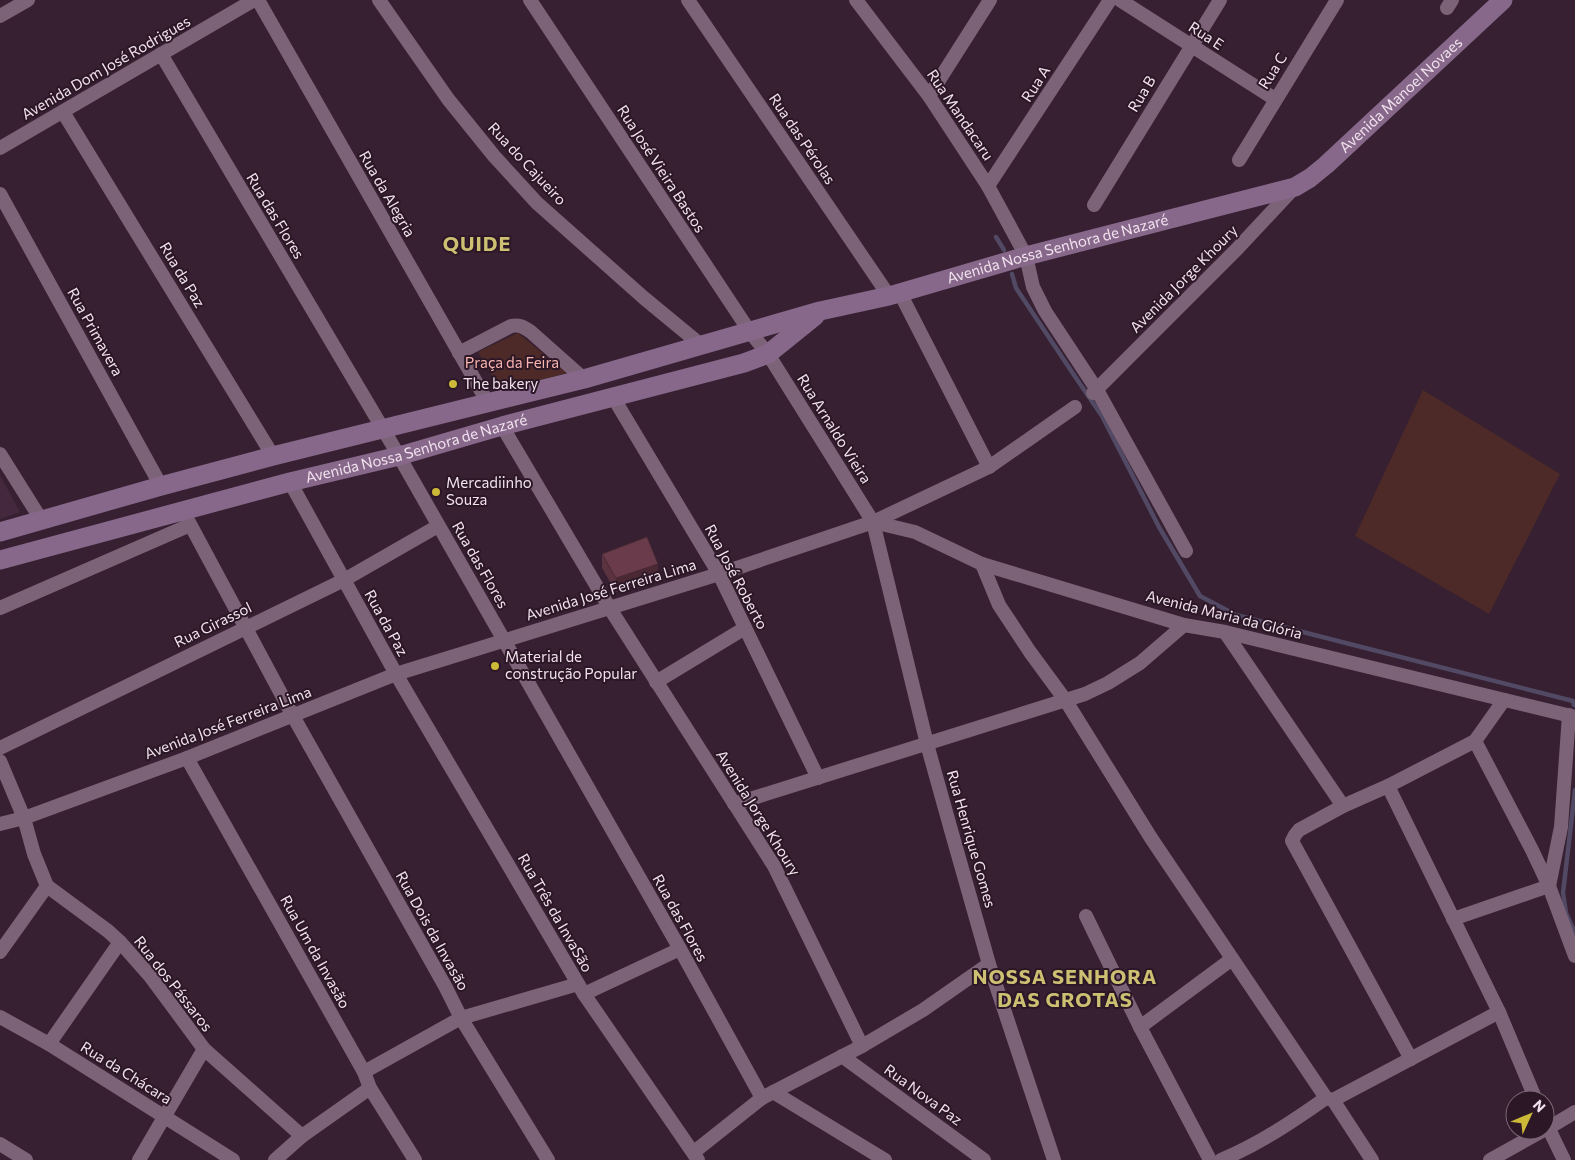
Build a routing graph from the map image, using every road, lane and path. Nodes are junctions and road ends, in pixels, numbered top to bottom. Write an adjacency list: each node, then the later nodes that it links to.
1 (28, 0): 14 (street)
2 (254, 0): 16 (street, Avenida Dom José Rodrigues)
3 (258, 0): 31 (street, Rua da Alegria)
4 (379, 0): 30 (street, Rua do Cajueiro)
5 (530, 0): 29 (street, Rua José Vieira Bastos)
6 (688, 0): 27 (street, Rua das Pérolas)
7 (856, 0): 17 (street, Rua Mandacaru)
8 (990, 0): 17 (street)
9 (1110, 0): 22 (street, Rua A)
10 (1120, 0): 15 (street, Rua E)
11 (1220, 0): 15 (street, Rua B)
12 (1337, 0): 18 (street, Rua C)
13 (1504, 0): 23 (street, Avenida Manoel Novaes)
14 (0, 16)
15 (1191, 45): 18 (street, Rua E); 25 (street, Rua B)
16 (160, 54): 19 (street, Avenida Dom José Rodrigues); 39 (street, Rua das Flores)
17 (929, 96): 22 (street, Rua Mandacaru)
18 (1275, 99): 21 (street, Rua C)
19 (63, 112): 20 (street, Avenida Dom José Rodrigues); 41 (street, Rua da Paz)
20 (0, 148)
21 (1238, 160)
22 (988, 186): 26 (street, Rua Mandacaru)
23 (1296, 187): 26 (street, Avenida Nossa Senhora de Nazaré); 34 (street, Avenida Jorge Khoury)
24 (0, 194): 45 (street, Rua Primavera)
25 (1094, 205)
26 (1026, 256): 27 (street, Avenida Nossa Senhora de Nazaré); 34 (street, Rua Mandacaru)
27 (894, 295): 28 (street, Avenida Nossa Senhora de Nazaré); 43 (street, Rua das Pérolas)
28 (820, 311): 29 (street, Avenida Nossa Senhora de Nazaré); 32 (street, Avenida Nossa Senhora de Nazaré)
29 (750, 332): 30 (street, Avenida Nossa Senhora de Nazaré); 32 (street, Rua José Vieira Bastos)
30 (700, 345): 33 (street, Avenida Nossa Senhora de Nazaré)
31 (459, 354): 33 (street); 36 (street, Rua da Alegria)
32 (768, 354): 35 (street, Avenida Nossa Senhora de Nazaré); 48 (street, Rua Arnaldo Vieira)
33 (584, 379): 36 (street, Avenida Nossa Senhora de Nazaré)
34 (1095, 391): 51 (street, Rua Mandacaru)
35 (613, 397): 38 (street, Avenida Nossa Senhora de Nazaré); 54 (street, Rua José Roberto)
36 (488, 403): 39 (street, Avenida Nossa Senhora de Nazaré)
37 (1076, 407): 43 (street, Avenida José Ferreira Lima)
38 (502, 426): 42 (street, Avenida Nossa Senhora de Nazaré); 56 (street)
39 (383, 429): 41 (street, Avenida Nossa Senhora de Nazaré); 42 (street, Rua das Flores)
40 (0, 454): 47 (street)
41 (273, 456): 45 (street, Avenida Nossa Senhora de Nazaré)
42 (399, 456): 44 (street, Avenida Nossa Senhora de Nazaré); 49 (street, Rua das Flores)
43 (989, 466): 48 (street, Avenida José Ferreira Lima)
44 (290, 482): 46 (street, Avenida Nossa Senhora de Nazaré); 55 (street, Rua da Paz)
45 (161, 486): 47 (street, Avenida Nossa Senhora de Nazaré)
46 (187, 518): 52 (street, Avenida Nossa Senhora de Nazaré); 57 (street); 59 (street)
47 (42, 520): 50 (street, Avenida Nossa Senhora de Nazaré)
48 (873, 522): 53 (street, Avenida Maria da Glória); 54 (street, Avenida José Ferreira Lima); 70 (street, Rua Henrique Gomes)
49 (438, 526): 55 (street, Rua Girassol); 62 (street, Rua das Flores)
50 (0, 532)
51 (1186, 551)
52 (0, 560)
53 (982, 564): 58 (street, Avenida Maria da Glória); 66 (street)
54 (719, 574): 56 (street, Avenida José Ferreira Lima); 60 (street, Rua José Roberto)
55 (344, 580): 59 (street, Rua Girassol); 63 (street, Rua da Paz)
56 (609, 607): 62 (street, Avenida José Ferreira Lima); 64 (street, Avenida Jorge Khoury)
57 (0, 608)
58 (1184, 625): 61 (street, Avenida Maria da Glória); 66 (street)
59 (246, 627): 67 (street); 71 (street, Rua Girassol)
60 (745, 628): 64 (street); 74 (street, Rua José Roberto)
61 (1225, 632): 65 (street, Avenida Maria da Glória); 77 (street)
62 (504, 640): 63 (street, Avenida José Ferreira Lima); 85 (street, Rua das Flores)
63 (396, 674): 67 (street, Avenida José Ferreira Lima); 90 (street, Rua Três da InvaSão)
64 (656, 682): 76 (street, Avenida Jorge Khoury)
65 (1504, 700): 68 (street, Avenida Maria da Glória); 69 (street)
66 (1066, 701): 70 (street); 88 (street)
67 (293, 716): 72 (street, Avenida José Ferreira Lima); 93 (street, Rua Dois da Invasão)
68 (1572, 716): 81 (street)
69 (1475, 742): 75 (street); 81 (street)
70 (927, 744): 74 (street); 89 (street, Rua Henrique Gomes)
71 (0, 748)
72 (187, 758): 78 (street, Avenida José Ferreira Lima); 100 (street, Rua Um da Invasão)
73 (0, 762): 78 (street)
74 (818, 778): 76 (street)
75 (1388, 786): 77 (street); 83 (street)
76 (734, 804): 96 (street, Avenida Jorge Khoury)
77 (1343, 806): 99 (street)
78 (24, 818): 79 (street, Avenida José Ferreira Lima); 80 (street)
79 (0, 824)
80 (47, 886): 84 (street, Rua dos Pássaros); 86 (street)
81 (1549, 886): 83 (street); 87 (street)
82 (1086, 916): 94 (street)
83 (1453, 919): 91 (street)
84 (120, 942): 95 (street); 97 (street, Rua dos Pássaros)
85 (680, 949): 90 (street); 103 (street, Rua das Flores)
86 (0, 952)
87 (1575, 956)
88 (1232, 959): 94 (street); 104 (street)
89 (989, 964): 96 (street); 122 (street, Rua Henrique Gomes)
90 (581, 989): 93 (street); 112 (street, Rua Três da InvaSão)
91 (1499, 1012): 99 (street); 102 (street)
92 (0, 1017): 95 (street, Rua da Chácara)
93 (461, 1018): 100 (street); 119 (street, Rua Dois da Invasão)
94 (1140, 1027): 123 (street)
95 (49, 1044): 106 (street, Rua da Chácara)
96 (862, 1046): 98 (street)
97 (204, 1050): 106 (street); 108 (street, Rua dos Pássaros)
98 (842, 1056): 103 (street); 121 (street, Rua Nova Paz)
99 (1411, 1059): 104 (street)
100 (364, 1072): 101 (street, Rua Um da Invasão)
101 (370, 1088): 108 (street); 118 (street, Rua Um da Invasão)
102 (1532, 1090)
103 (768, 1095): 112 (street); 120 (street)
104 (1329, 1099): 124 (street); 125 (street)
105 (1575, 1112): 107 (street)
106 (164, 1116): 115 (street); 116 (street, Rua da Chácara)
107 (1555, 1122)
108 (302, 1136): 117 (street)
109 (1524, 1140): 113 (street)
110 (1553, 1140): 126 (street)
111 (0, 1144): 114 (street)
112 (696, 1156)
113 (1493, 1159)
114 (26, 1160)
115 (139, 1160)
116 (233, 1160)
117 (275, 1160)
118 (415, 1160)
119 (548, 1160)
120 (886, 1160)
121 (984, 1160)
122 (1054, 1160)
123 (1210, 1160)
124 (1221, 1160)
125 (1372, 1160)
126 (1564, 1160)

